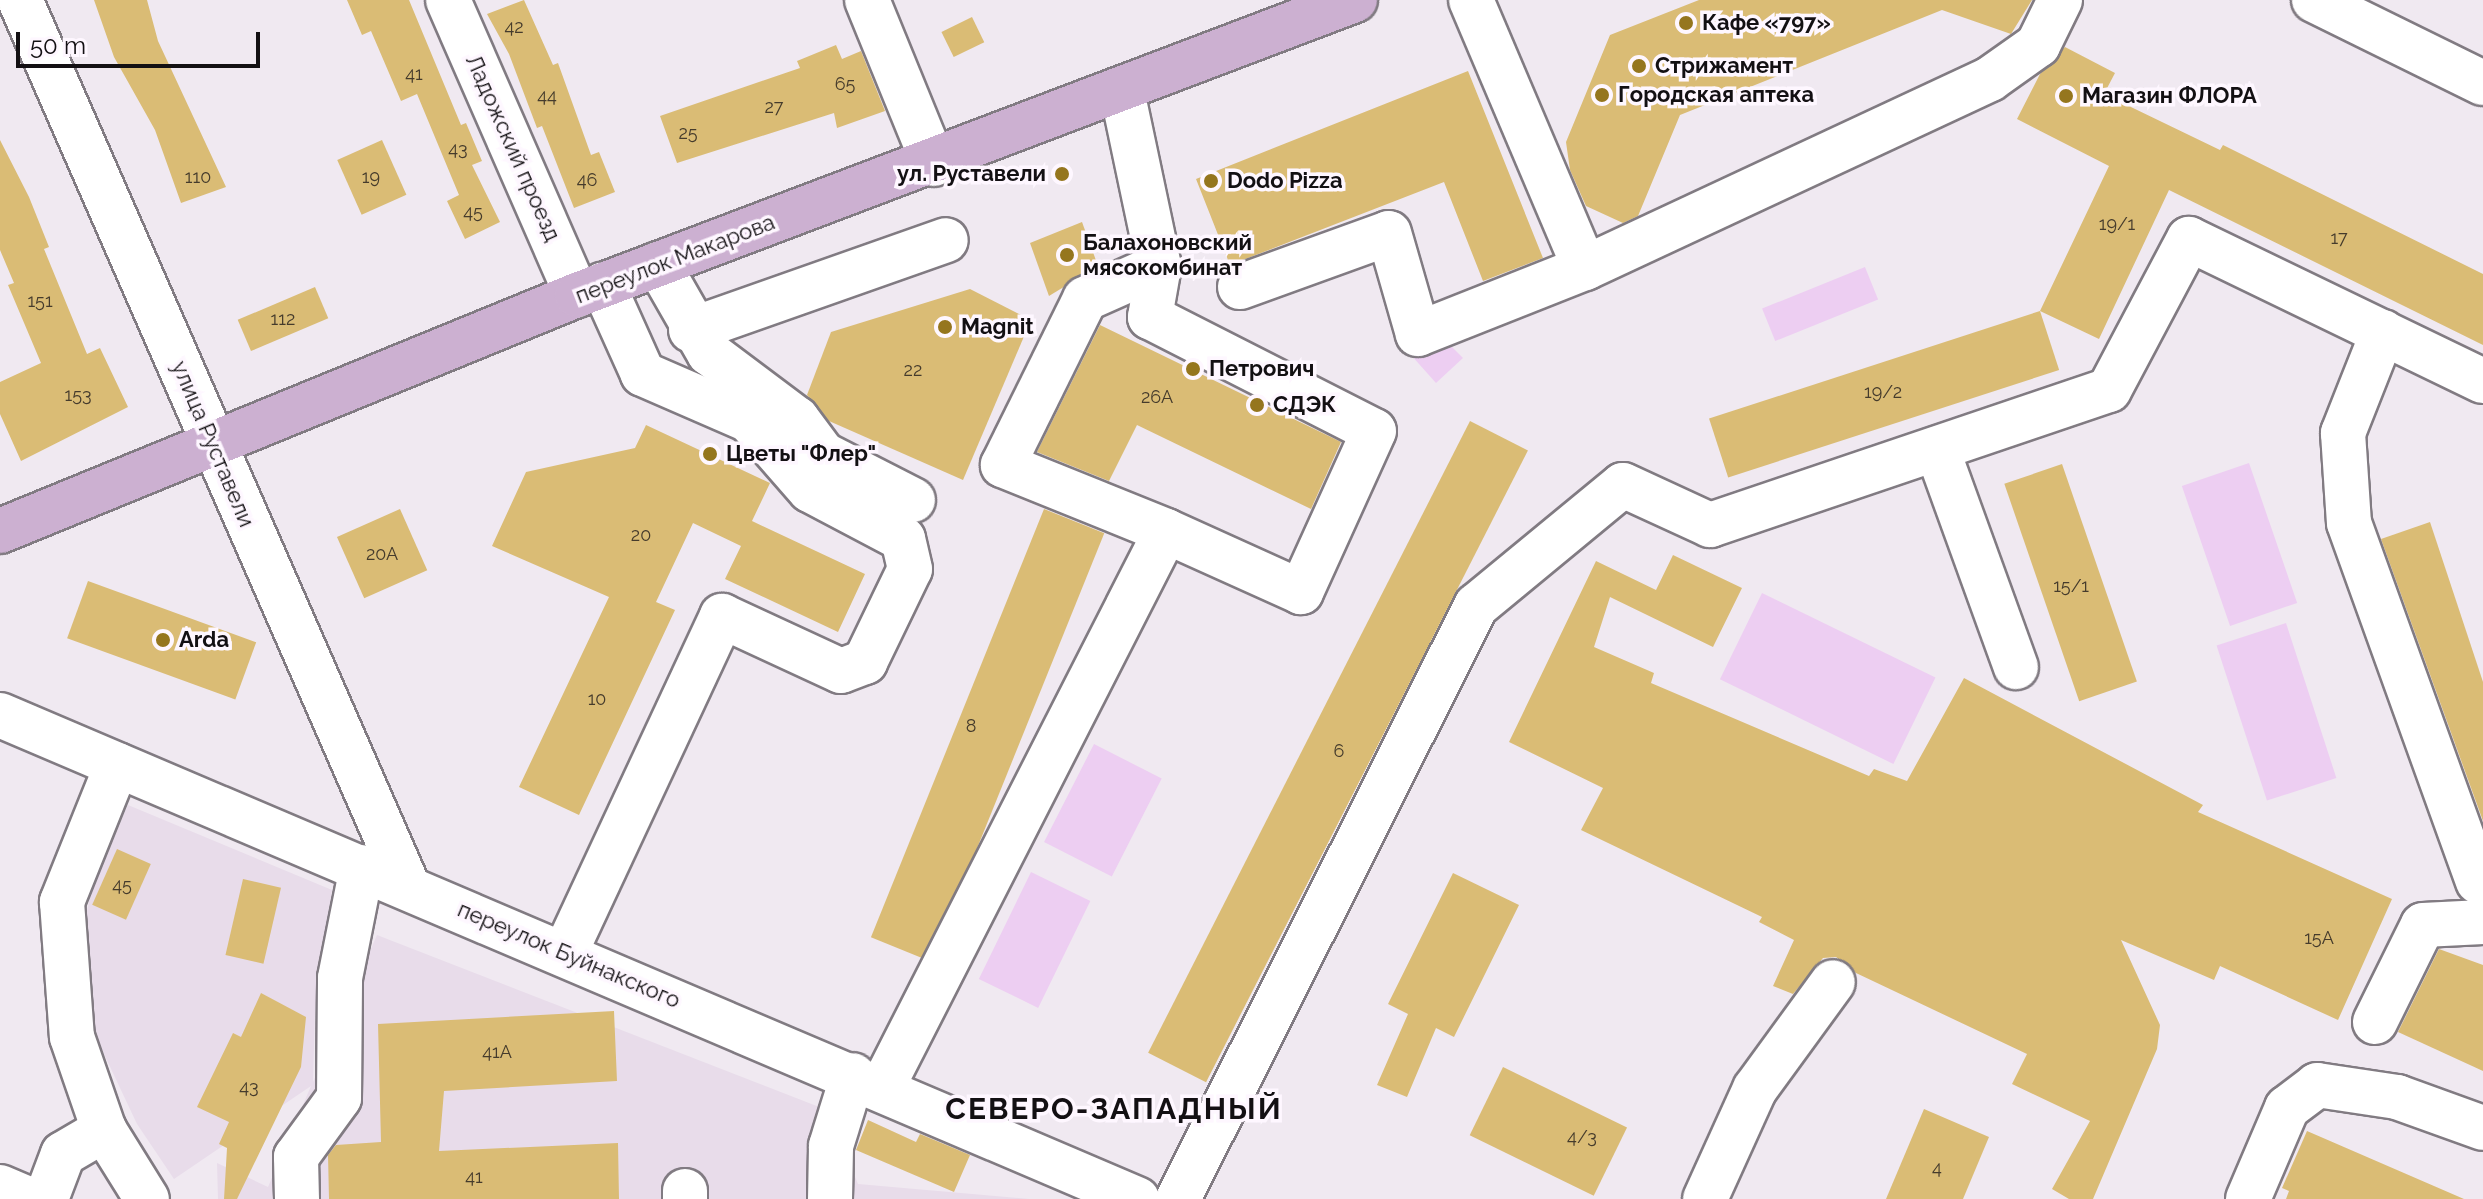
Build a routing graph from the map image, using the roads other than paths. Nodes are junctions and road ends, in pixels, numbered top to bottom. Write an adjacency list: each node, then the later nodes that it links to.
1 (20, 0): 21 (street, улица Руставели)
2 (448, 0): 17 (street, Ладожский проезд)
3 (867, 0): 11 (street)
4 (1355, 0): 8 (main road, переулок Макарова)
5 (1471, 0): 15 (street)
6 (2060, 0): 15 (street)
7 (2314, 0): 9 (street)
8 (1292, 11): 10 (main road, переулок Макарова)
9 (2483, 83)
10 (1122, 91): 11 (main road, переулок Макарова); 14 (street)
11 (934, 164): 13 (main road, переулок Макарова)
12 (946, 240): 18 (street)
13 (658, 264): 17 (main road, переулок Макарова); 18 (street)
14 (1159, 266): 25 (street); 25 (street)
15 (1585, 268): 16 (street)
16 (1240, 287)
17 (590, 290): 21 (main road, переулок Макарова); 32 (street, Ладожский проезд)
18 (691, 330): 23 (street)
19 (2383, 332): 20 (street); 22 (street); 31 (street)
20 (2483, 381)
21 (214, 446): 24 (main road, переулок Макарова); 30 (street, улица Руставели)
22 (1937, 449): 26 (street); 45 (street)
23 (913, 500)
24 (0, 531)
25 (1166, 531): 35 (street)
26 (2016, 667)
27 (0, 715): 28 (street, переулок Буйнакского)
28 (117, 765): 29 (street, переулок Буйнакского); 37 (street)
29 (362, 867): 30 (street, переулок Буйнакского); 42 (street)
30 (408, 887): 32 (street, переулок Буйнакского)
31 (2480, 902): 34 (street)
32 (565, 953): 35 (street, переулок Буйнакского)
33 (1833, 982): 46 (street)
34 (2375, 1022)
35 (867, 1081): 43 (street); 44 (street, переулок Буйнакского)
36 (2483, 1128): 47 (street)
37 (104, 1130): 40 (street); 41 (street)
38 (0, 1187): 39 (street)
39 (28, 1199)
40 (46, 1199)
41 (147, 1199)
42 (297, 1199)
43 (830, 1199)
44 (1137, 1199)
45 (1178, 1199)
46 (1705, 1199)
47 (2248, 1199)

